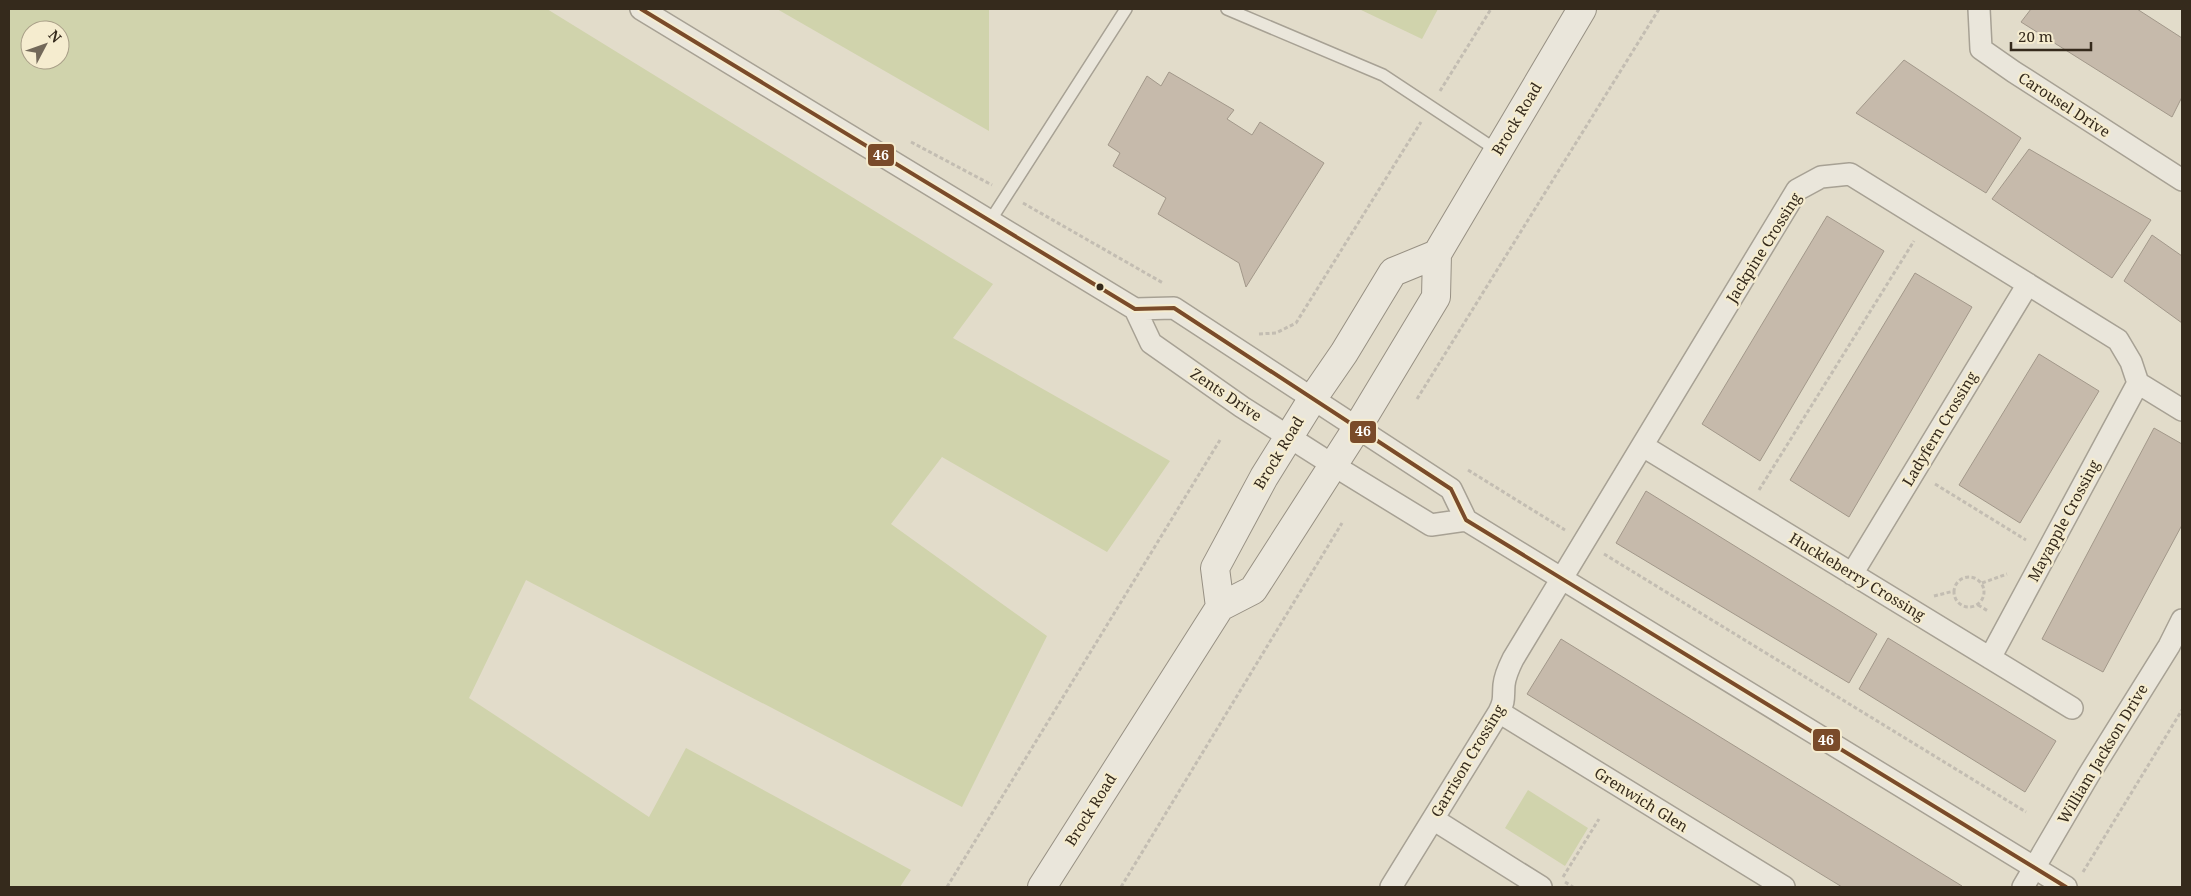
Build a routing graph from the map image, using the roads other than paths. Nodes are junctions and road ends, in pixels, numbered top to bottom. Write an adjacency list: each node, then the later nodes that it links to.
1 (642, 9): 8 (street)
2 (1126, 9): 8 (lane)
3 (1227, 9): 6 (lane)
4 (1582, 9): 6 (main road, Brock Road)
5 (1979, 9): 7 (street, Carousel Drive)
6 (1498, 152): 9 (main road, Brock Road)
7 (2182, 180)
8 (990, 221): 11 (street)
9 (1436, 254): 13 (main road, Brock Road); 15 (main road)
10 (2028, 284): 12 (street, Jackpine Crossing); 17 (street, Jackpine Crossing); 20 (street, Ladyfern Crossing)
11 (1135, 309): 13 (street); 16 (street, Zents Drive)
12 (2138, 383): 14 (street); 25 (street, Mayapple Crossing)
13 (1313, 398): 15 (street); 16 (main road, Brock Road)
14 (2182, 410)
15 (1357, 428): 18 (main road); 19 (street)
16 (1289, 437): 18 (street, Zents Drive); 22 (main road, Brock Road)
17 (1643, 446): 20 (street, Huckleberry Crossing); 21 (street, Jackpine Crossing)
18 (1333, 465): 19 (street, Zents Drive); 22 (main road)
19 (1466, 520): 21 (street)
20 (1852, 574): 25 (street, Huckleberry Crossing)
21 (1562, 578): 27 (street, Garrison Crossing); 29 (street)
22 (1220, 607): 31 (main road, Brock Road)
23 (2182, 620): 24 (street, William Jackson Drive)
24 (2176, 651): 29 (street, William Jackson Drive)
25 (1990, 658): 26 (street, Huckleberry Crossing)
26 (2072, 708)
27 (1499, 712): 28 (street, Garrison Crossing); 34 (street, Grenwich Glen)
28 (1433, 819): 32 (street, Garrison Crossing); 33 (street)
29 (2035, 868): 30 (street); 35 (street, William Jackson Drive)
30 (2072, 883)
31 (1042, 887)
32 (1391, 887)
33 (1541, 887)
34 (1784, 887)
35 (2023, 887)

